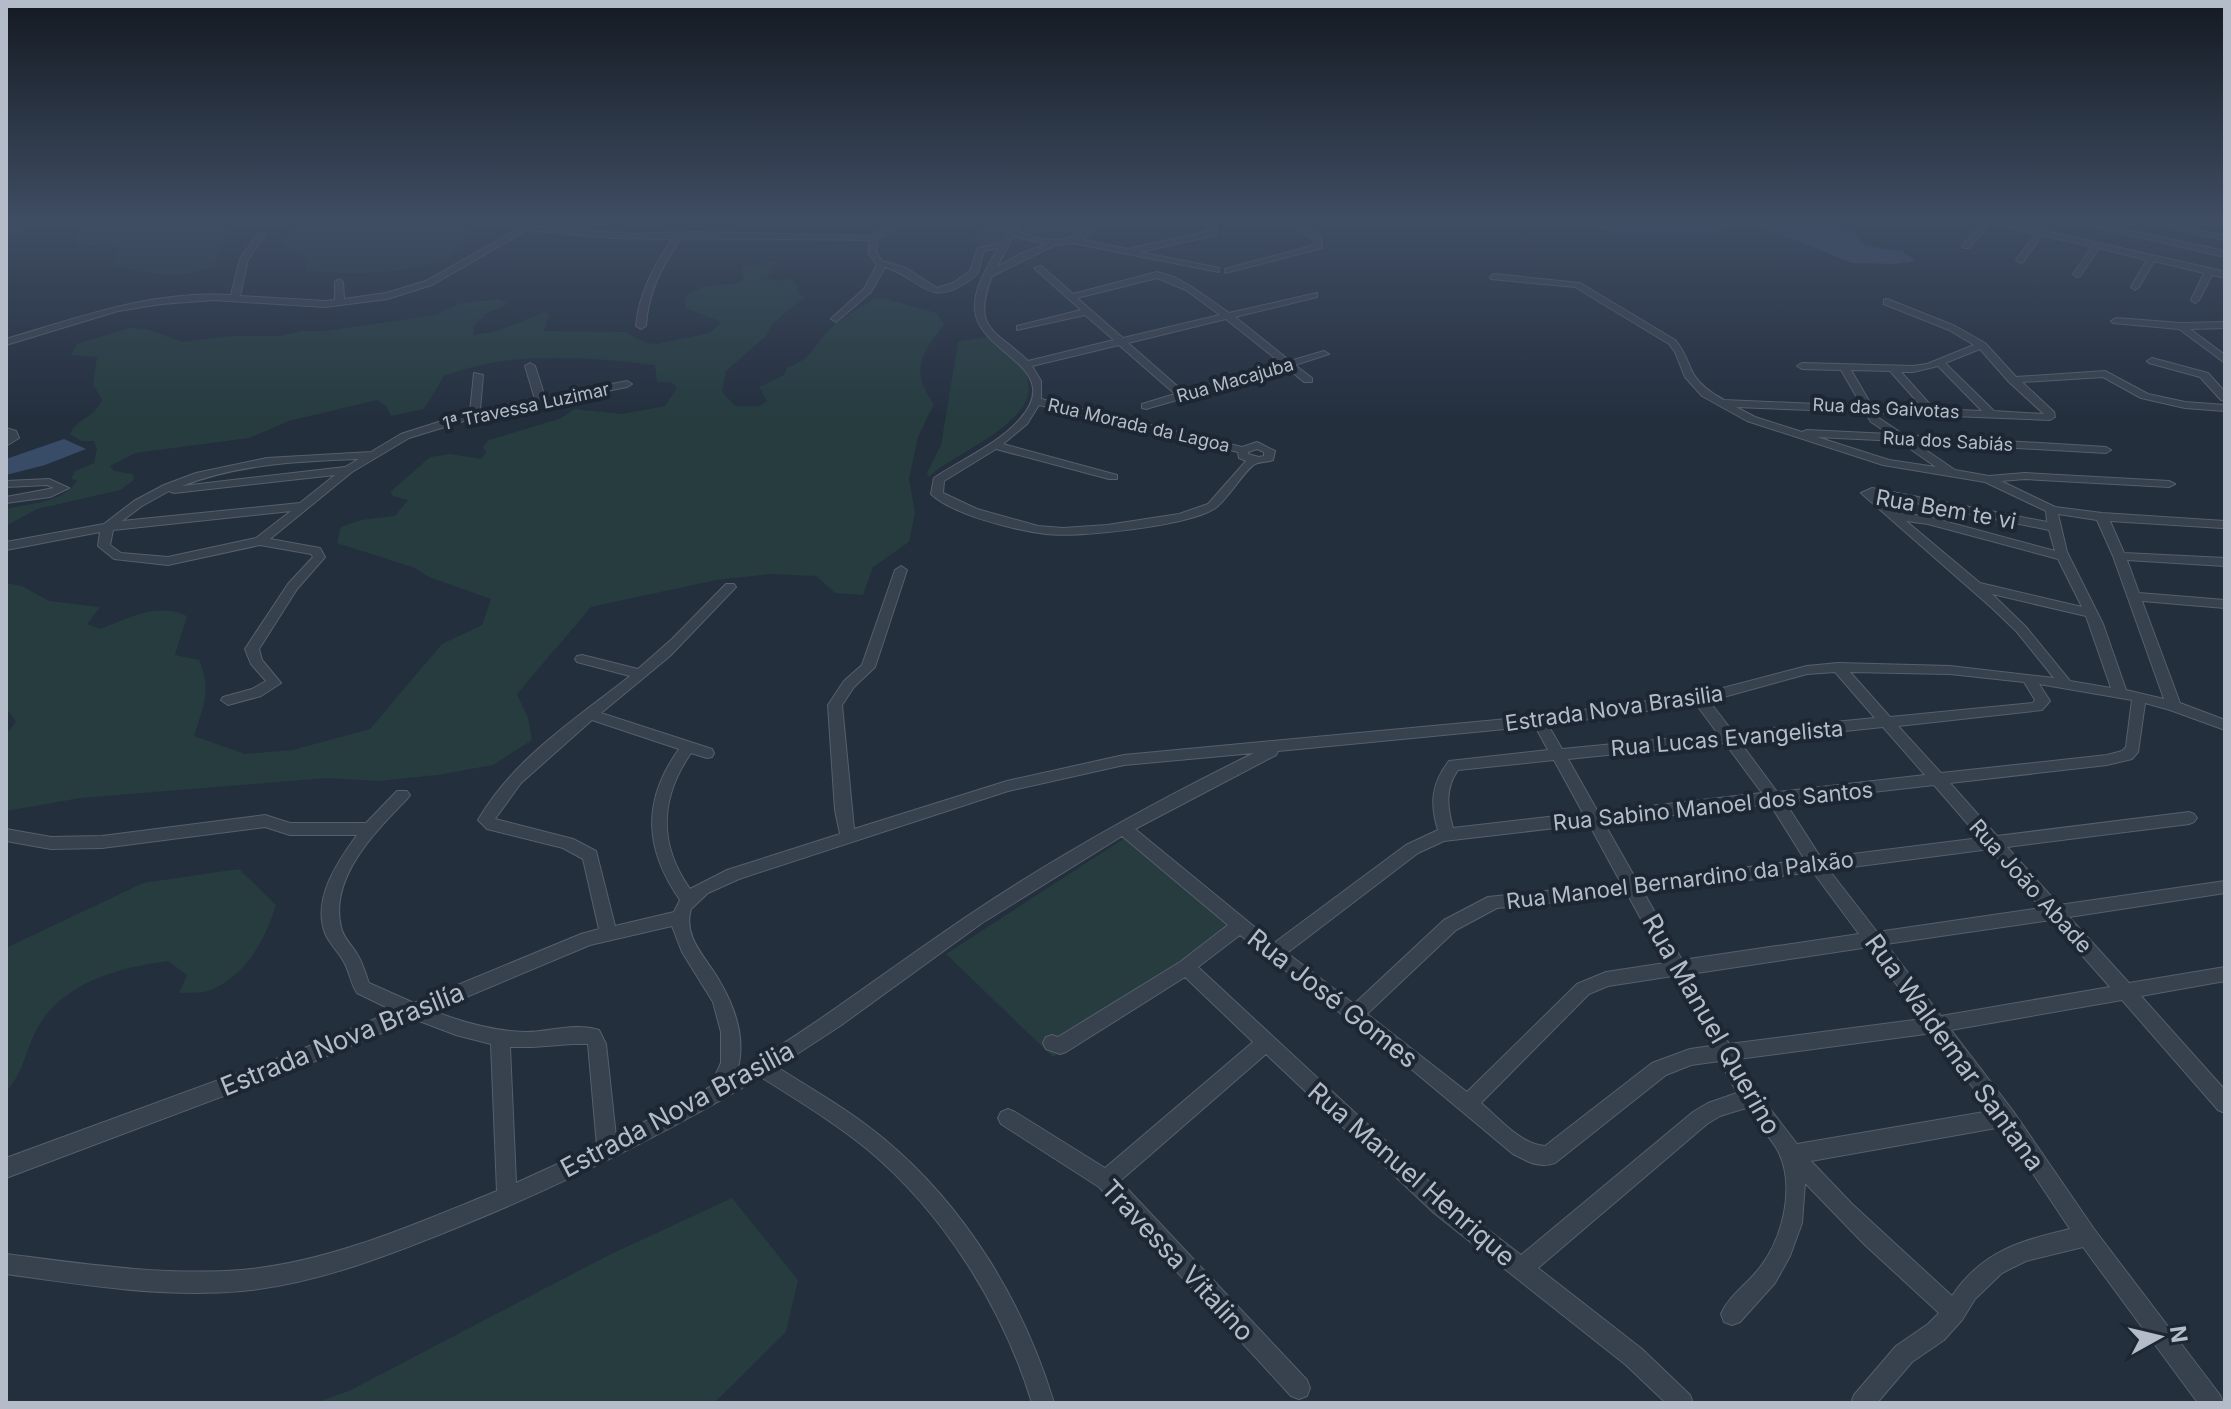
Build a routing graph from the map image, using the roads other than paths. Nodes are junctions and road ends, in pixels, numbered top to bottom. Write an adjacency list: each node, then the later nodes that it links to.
1 (238, 286): 15 (street)
2 (339, 286): 19 (street)
3 (421, 286): 19 (street)
4 (651, 286): 25 (street)
5 (870, 286): 22 (street)
6 (925, 286): 7 (street)
7 (956, 286)
8 (987, 286): 35 (street)
9 (1058, 286): 16 (street)
10 (1115, 286): 16 (street)
11 (1183, 286): 21 (street)
12 (1572, 286): 49 (street)
13 (2202, 286): 17 (street)
14 (1314, 295): 21 (street)
15 (235, 297): 19 (street); 29 (street)
16 (1071, 297): 20 (street)
17 (2195, 300)
18 (1887, 302): 30 (street)
19 (340, 303)
20 (1089, 311): 27 (street); 28 (street)
21 (1227, 316): 28 (street); 36 (street)
22 (836, 319)
23 (2116, 321): 26 (street)
24 (2225, 325): 26 (street)
25 (641, 326)
26 (2181, 326): 32 (street)
27 (1020, 328)
28 (1123, 341): 35 (street); 45 (street)
29 (6, 342)
30 (1982, 345): 34 (street); 43 (street)
31 (1324, 354): 36 (street, Rua Macajuba)
32 (2225, 360)
33 (2152, 361): 46 (street)
34 (1939, 362): 40 (street); 54 (street)
35 (1028, 364): 48 (street, Rua Morada da Lagoa)
36 (1288, 365): 42 (street); 45 (street, Rua Macajuba)
37 (530, 366): 47 (street)
38 (1802, 366): 39 (street)
39 (1844, 367): 40 (street); 51 (street)
40 (1893, 369): 53 (street)
41 (478, 375): 55 (street)
42 (1308, 380)
43 (2013, 380): 52 (street); 54 (street, Rua das Gaivotas)
44 (627, 384): 47 (street, 1ª Travessa Luzimar)
45 (1182, 395): 50 (street, Rua Macajuba)
46 (2225, 398)
47 (541, 401): 55 (street, 1ª Travessa Luzimar)
48 (1036, 401): 60 (street, Rua Morada da Lagoa); 61 (street, Rua Morada da Lagoa)
49 (1718, 402): 51 (street, Rua das Gaivotas); 57 (street)
50 (1146, 406)
51 (1870, 408): 53 (street, Rua das Gaivotas); 58 (street)
52 (2225, 408)
53 (1930, 410): 54 (street, Rua das Gaivotas)
54 (1990, 413)
55 (475, 414): 63 (street, 1ª Travessa Luzimar)
56 (6, 431): 59 (street)
57 (1791, 433): 58 (street, Rua dos Sabiás); 66 (street)
58 (1900, 439): 62 (street, Rua dos Sabiás); 66 (street)
59 (6, 443)
60 (994, 445): 64 (street, Rua Morada da Lagoa); 67 (street)
61 (1243, 450): 64 (street); 64 (street, Rua Morada da Lagoa)
62 (2106, 450)
63 (370, 455): 65 (street, 1ª Travessa Luzimar); 71 (street)
64 (1253, 460)
65 (348, 470): 71 (street); 73 (street, 1ª Travessa Luzimar)
66 (1954, 476): 68 (street)
67 (1113, 477)
68 (1988, 479): 70 (street); 74 (street)
69 (6, 484): 72 (street)
70 (2169, 484)
71 (154, 492): 78 (street)
72 (6, 500)
73 (304, 506): 78 (street); 80 (street, 1ª Travessa Luzimar)
74 (2052, 510): 76 (street); 79 (street)
75 (1893, 515): 79 (street, Rua Bem te vi); 83 (street, Rua Bem te vi); 87 (street, Rua Bem te vi)
76 (2102, 517): 77 (street); 82 (street)
77 (2222, 524)
78 (107, 527): 80 (street); 81 (street)
79 (2053, 527): 83 (street)
80 (260, 541): 99 (street)
81 (6, 546)
82 (2119, 556): 84 (street); 88 (street)
83 (2063, 557): 90 (street)
84 (2225, 562)
85 (901, 570): 121 (street)
86 (730, 587): 93 (street)
87 (1979, 587): 90 (street, Rua Bem te vi); 95 (street, Rua Bem te vi)
88 (2135, 597): 89 (street); 100 (street)
89 (2225, 604)
90 (2091, 613): 96 (street)
91 (582, 659): 93 (street)
92 (1838, 667): 94 (street, Estrada Nova Brasilia); 98 (street, Estrada Nova Brasilia); 103 (street, Rua João Abade)
93 (641, 674): 101 (street)
94 (2028, 678): 95 (street, Estrada Nova Brasilia); 103 (street, Rua Lucas Evangelista)
95 (2065, 683): 96 (street, Estrada Nova Brasilia)
96 (2120, 693): 97 (street, Estrada Nova Brasilia)
97 (2139, 697): 100 (street, Estrada Nova Brasilia); 111 (street, Rua Sabino Manoel dos Santos)
98 (1700, 699): 102 (street, Estrada Nova Brasilia); 105 (street, Rua Waldemar Santana)
99 (228, 700)
100 (2174, 706): 104 (street, Estrada Nova Brasilia)
101 (591, 715): 107 (street); 129 (street)
102 (1539, 721): 106 (street, Estrada Nova Brasilia); 109 (street, Rua Manuel Querino)
103 (1887, 723): 105 (street, Rua Lucas Evangelista); 111 (street, Rua João Abade)
104 (2225, 725)
105 (1729, 739): 109 (street, Rua Lucas Evangelista); 114 (street, Rua Waldemar Santana)
106 (1282, 746): 110 (street, Estrada Nova Brasilia); 112 (street, Estrada Nova Brasilia)
107 (687, 748): 108 (street); 126 (street)
108 (707, 753)
109 (1557, 754): 115 (street, Rua Manuel Querino); 119 (street, Rua Lucas Evangelista)
110 (1184, 755): 112 (street); 121 (street, Estrada Nova Brasilia)
111 (1937, 781): 114 (street, Rua Sabino Manoel dos Santos); 122 (street, Rua João Abade)
112 (1200, 785): 117 (street, Estrada Nova Brasilia)
113 (402, 795): 118 (street)
114 (1774, 798): 115 (street, Rua Sabino Manoel dos Santos); 123 (street, Rua Waldemar Santana)
115 (1594, 818): 119 (street, Rua Sabino Manoel dos Santos); 125 (street, Rua Manuel Querino)
116 (2189, 818): 122 (street, Rua Manoel Bernardino da Palxão)
117 (1123, 828): 128 (street, Rua José Gomes); 143 (street, Estrada Nova Brasilia)
118 (367, 829): 120 (street); 136 (street)
119 (1447, 834): 131 (street, Rua Sabino Manoel dos Santos)
120 (6, 835)
121 (848, 837): 126 (street, Estrada Nova Brasilia)
122 (1994, 844): 123 (street, Rua Manoel Bernardino da Palxão); 127 (street, Rua João Abade)
123 (1817, 865): 125 (street, Rua Manoel Bernardino da Palxão); 130 (street, Rua Waldemar Santana)
124 (2225, 887): 127 (street)
125 (1634, 888): 133 (street, Rua Manuel Querino); 137 (street, Rua Manoel Bernardino da Palxão)
126 (685, 908): 129 (street, Estrada Nova Brasilía); 145 (street)
127 (2055, 914): 130 (street); 135 (street, Rua João Abade)
128 (1240, 925): 131 (street, Rua José Gomes); 132 (street)
129 (608, 932): 136 (street, Estrada Nova Brasilía)
130 (1871, 938): 133 (street); 138 (street, Rua Waldemar Santana)
131 (1274, 953): 137 (street, Rua José Gomes)
132 (1186, 967): 140 (street); 141 (street, Rua Manuel Henrique)
133 (1679, 969): 142 (street, Rua Manuel Querino); 147 (street)
134 (2225, 974): 135 (street)
135 (2125, 991): 138 (street); 144 (street, Rua João Abade)
136 (413, 1012): 139 (street); 153 (street, Estrada Nova Brasilía)
137 (1355, 1014): 147 (street, Rua José Gomes)
138 (1935, 1025): 142 (street); 149 (street, Rua Waldemar Santana)
139 (500, 1038): 151 (street); 155 (street)
140 (1052, 1043)
141 (1265, 1043): 154 (street); 158 (street, Rua Manuel Henrique)
142 (1726, 1054): 146 (street, Rua Manuel Querino); 147 (street, Rua José Gomes)
143 (761, 1067): 145 (street, Estrada Nova Brasilia); 162 (street)
144 (2216, 1083): 148 (street, Rua João Abade)
145 (718, 1091): 151 (street, Estrada Nova Brasilia)
146 (1750, 1098): 152 (street, Rua Manuel Querino); 158 (street)
147 (1468, 1103)
148 (2225, 1104)
149 (2006, 1117): 152 (street); 156 (street, Rua Waldemar Santana)
150 (1008, 1118): 154 (street, Travessa Vitalino)
151 (607, 1149): 155 (street, Estrada Nova Brasilia)
152 (1789, 1155): 159 (street, Rua Manuel Querino); 160 (street)
153 (6, 1168)
154 (1106, 1180): 161 (street, Travessa Vitalino)
155 (507, 1198): 157 (street, Estrada Nova Brasilia)
156 (2087, 1236): 159 (street); 165 (street, Rua Waldemar Santana)
157 (6, 1264)
158 (1521, 1269): 163 (street, Rua Manuel Henrique)
159 (1954, 1312): 164 (street)
160 (1732, 1314)
161 (1299, 1388)
162 (1043, 1403)
163 (1682, 1403)
164 (1862, 1403)
165 (2212, 1403)

